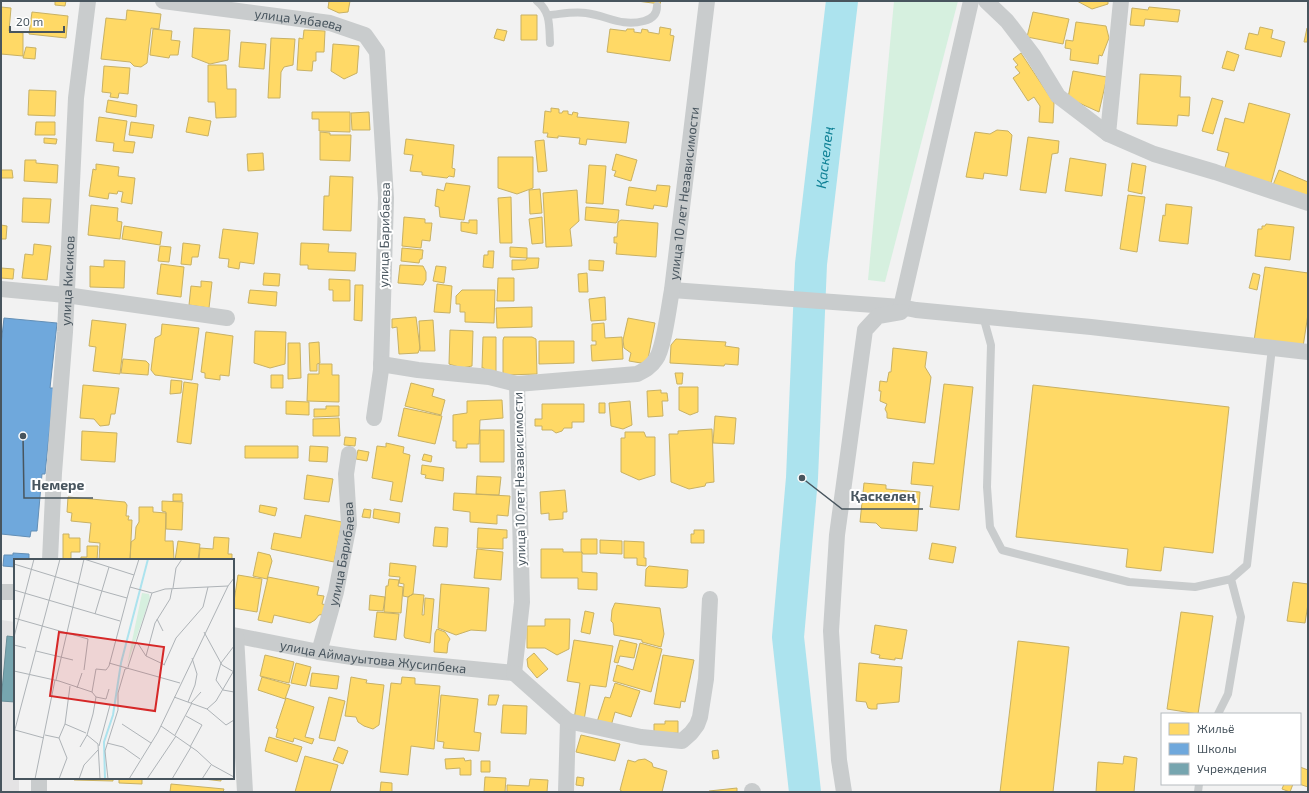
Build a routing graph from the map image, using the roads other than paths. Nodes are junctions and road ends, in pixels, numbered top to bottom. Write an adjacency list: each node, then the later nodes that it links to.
1 (88, 1): 16 (street, улица Кисиков)
2 (162, 1): 11 (street, улица Уябаева)
3 (537, 1): 9 (lane)
4 (707, 1): 15 (street, улица 10 лет Независимости)
5 (972, 1): 17 (street)
6 (986, 1): 12 (street)
7 (1121, 1): 12 (street)
8 (657, 6): 9 (lane)
9 (549, 15): 10 (lane)
10 (550, 43)
11 (377, 52): 22 (street, улица Барибаева)
12 (1108, 134): 13 (street)
13 (1308, 203)
14 (1, 289): 16 (street)
15 (672, 290): 17 (street); 23 (street, улица 10 лет Независимости)
16 (66, 295): 19 (street); 26 (street, улица Кисиков)
17 (908, 308): 18 (street); 40 (street)
18 (982, 316): 20 (street); 27 (lane)
19 (227, 318)
20 (1272, 348): 21 (street); 27 (lane)
21 (1308, 352)
22 (381, 364): 23 (street); 24 (street, улица Барибаева)
23 (517, 384): 33 (street, улица 10 лет Независимости)
24 (374, 418)
25 (350, 454): 32 (street, улица Барибаева)
26 (50, 559)
27 (1231, 580): 34 (lane)
28 (1, 592): 29 (street)
29 (14, 592)
30 (710, 599): 35 (street)
31 (235, 636): 32 (street, улица Аймауытова Жусипбека); 38 (street)
32 (319, 652): 33 (street, улица Аймауытова Жусипбека)
33 (514, 673): 35 (street)
34 (1218, 713)
35 (568, 721): 39 (street)
36 (39, 779): 37 (street)
37 (38, 792)
38 (245, 792)
39 (566, 792)
40 (844, 792)

